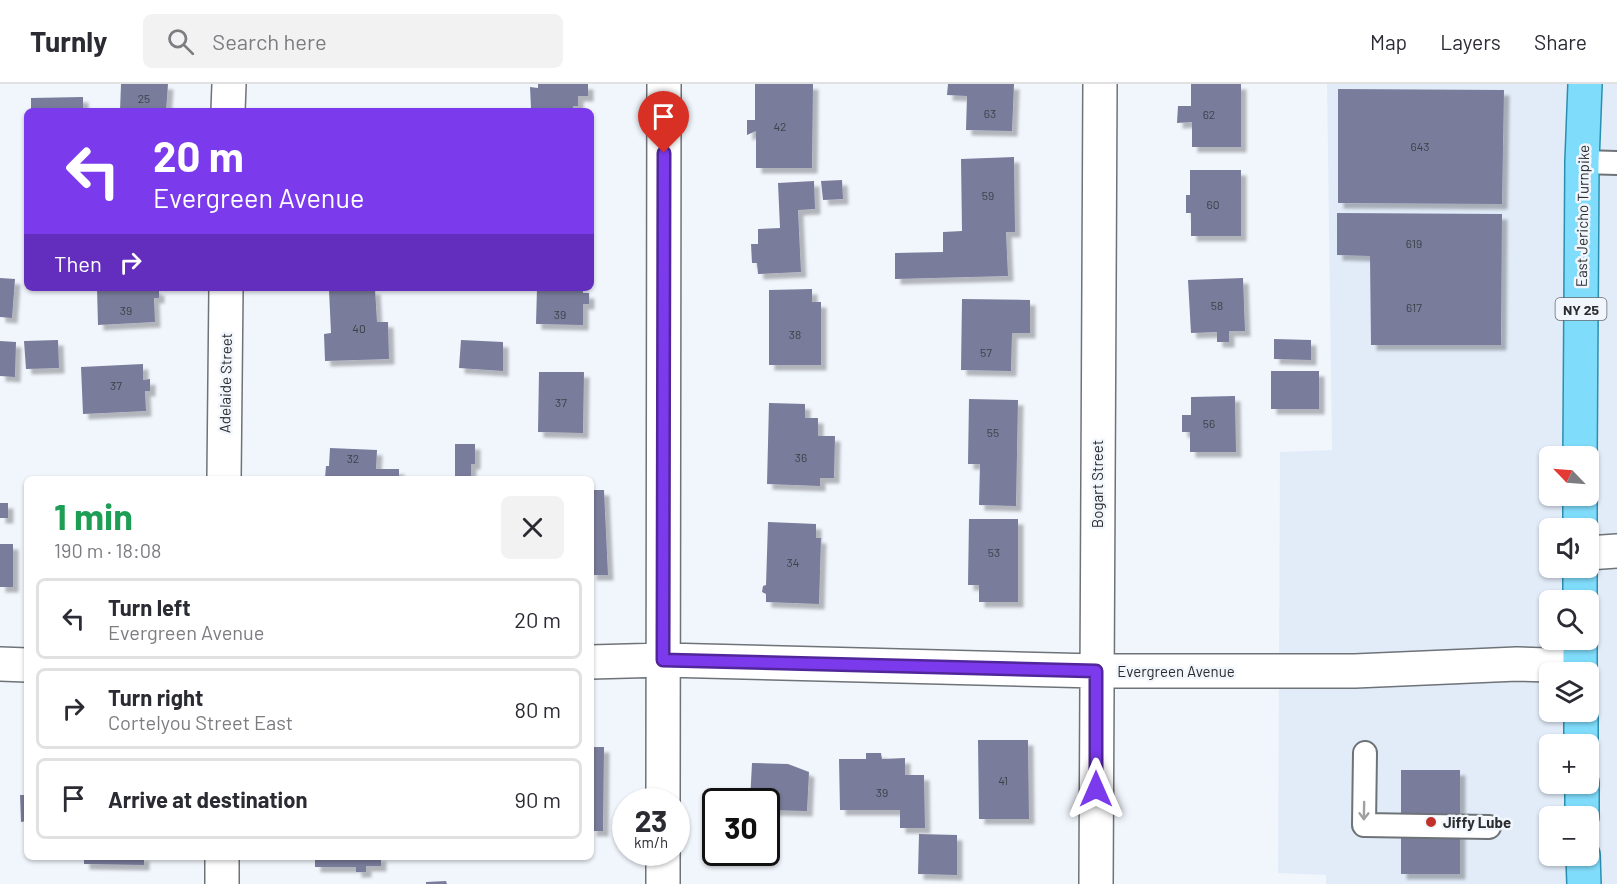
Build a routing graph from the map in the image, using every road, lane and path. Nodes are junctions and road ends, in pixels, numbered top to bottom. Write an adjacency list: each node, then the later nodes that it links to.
1 (229, 84): 5 (street)
2 (664, 84): 14 (street)
3 (1100, 84): 18 (street, Bogart Street)
4 (1585, 84): 6 (main road, East Jericho Turnpike / NY 25)
5 (228, 108)
6 (1582, 162): 7 (lane); 9 (main road, East Jericho Turnpike / NY 25)
7 (1617, 163)
8 (226, 291): 10 (street, Adelaide Street)
9 (1581, 446)
10 (224, 476)
11 (1617, 551): 12 (street)
12 (1599, 552)
13 (1580, 659): 18 (street, Evergreen Avenue)
14 (663, 660): 15 (street, Evergreen Avenue); 18 (street, Evergreen Avenue); 20 (street)
15 (594, 662)
16 (0, 664): 17 (street)
17 (24, 665)
18 (1096, 671): 27 (street, Bogart Street)
19 (1365, 753): 21 (lane, one-way to 21)
20 (663, 788)
21 (1490, 827)
22 (222, 860): 25 (street)
23 (663, 866): 26 (street)
24 (1583, 866): 28 (main road)
25 (222, 884)
26 (663, 884)
27 (1096, 884)
28 (1584, 884)

